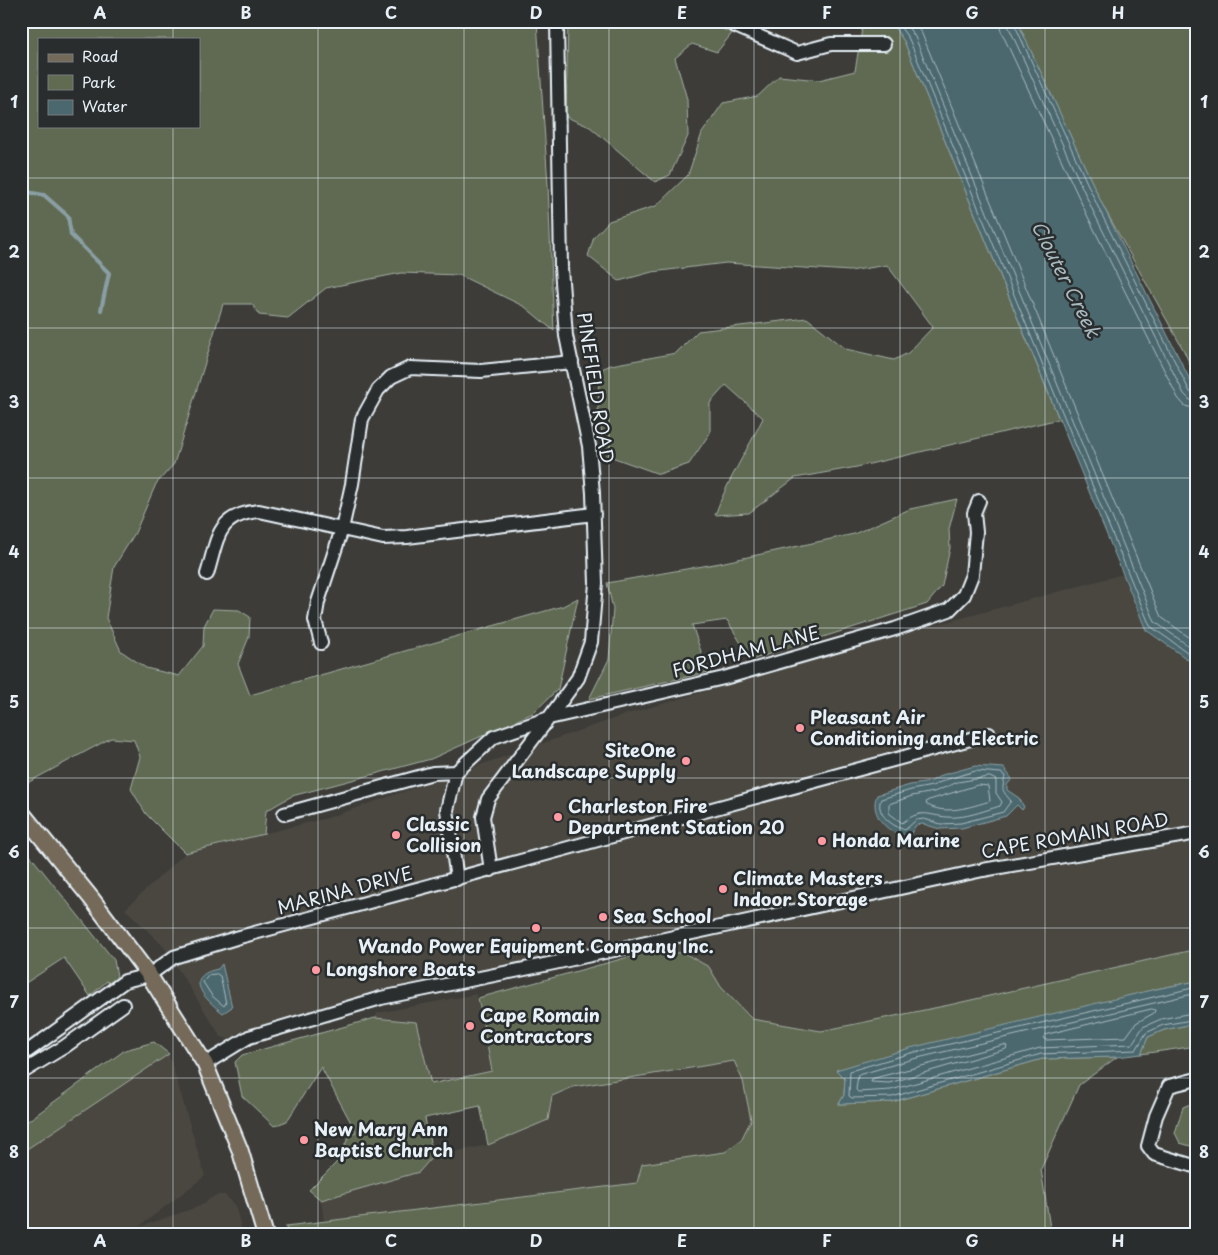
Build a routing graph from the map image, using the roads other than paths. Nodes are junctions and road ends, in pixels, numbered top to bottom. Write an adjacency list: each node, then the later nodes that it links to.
1 (558, 21): 4 (street, PINEFIELD ROAD)
2 (724, 21): 3 (street)
3 (884, 44)
4 (572, 362): 6 (street, PINEFIELD ROAD); 7 (street)
5 (979, 501): 10 (street, FORDHAM LANE)
6 (594, 514): 7 (street); 10 (street, PINEFIELD ROAD)
7 (342, 529): 8 (street); 9 (street)
8 (207, 574)
9 (321, 643)
10 (549, 718): 12 (street); 16 (street, PINEFIELD ROAD)
11 (989, 734): 16 (street, MARINA DRIVE)
12 (456, 772): 14 (street); 17 (street)
13 (21, 812): 18 (main road)
14 (284, 814)
15 (1197, 832): 21 (street, CAPE ROMAIN ROAD)
16 (491, 870): 17 (street, MARINA DRIVE)
17 (457, 879): 18 (street, MARINA DRIVE)
18 (149, 975): 20 (street); 21 (main road)
19 (123, 1005): 22 (street)
20 (21, 1056)
21 (205, 1064): 25 (main road)
22 (21, 1074)
23 (1197, 1079): 24 (street)
24 (1197, 1167)
25 (265, 1234)

